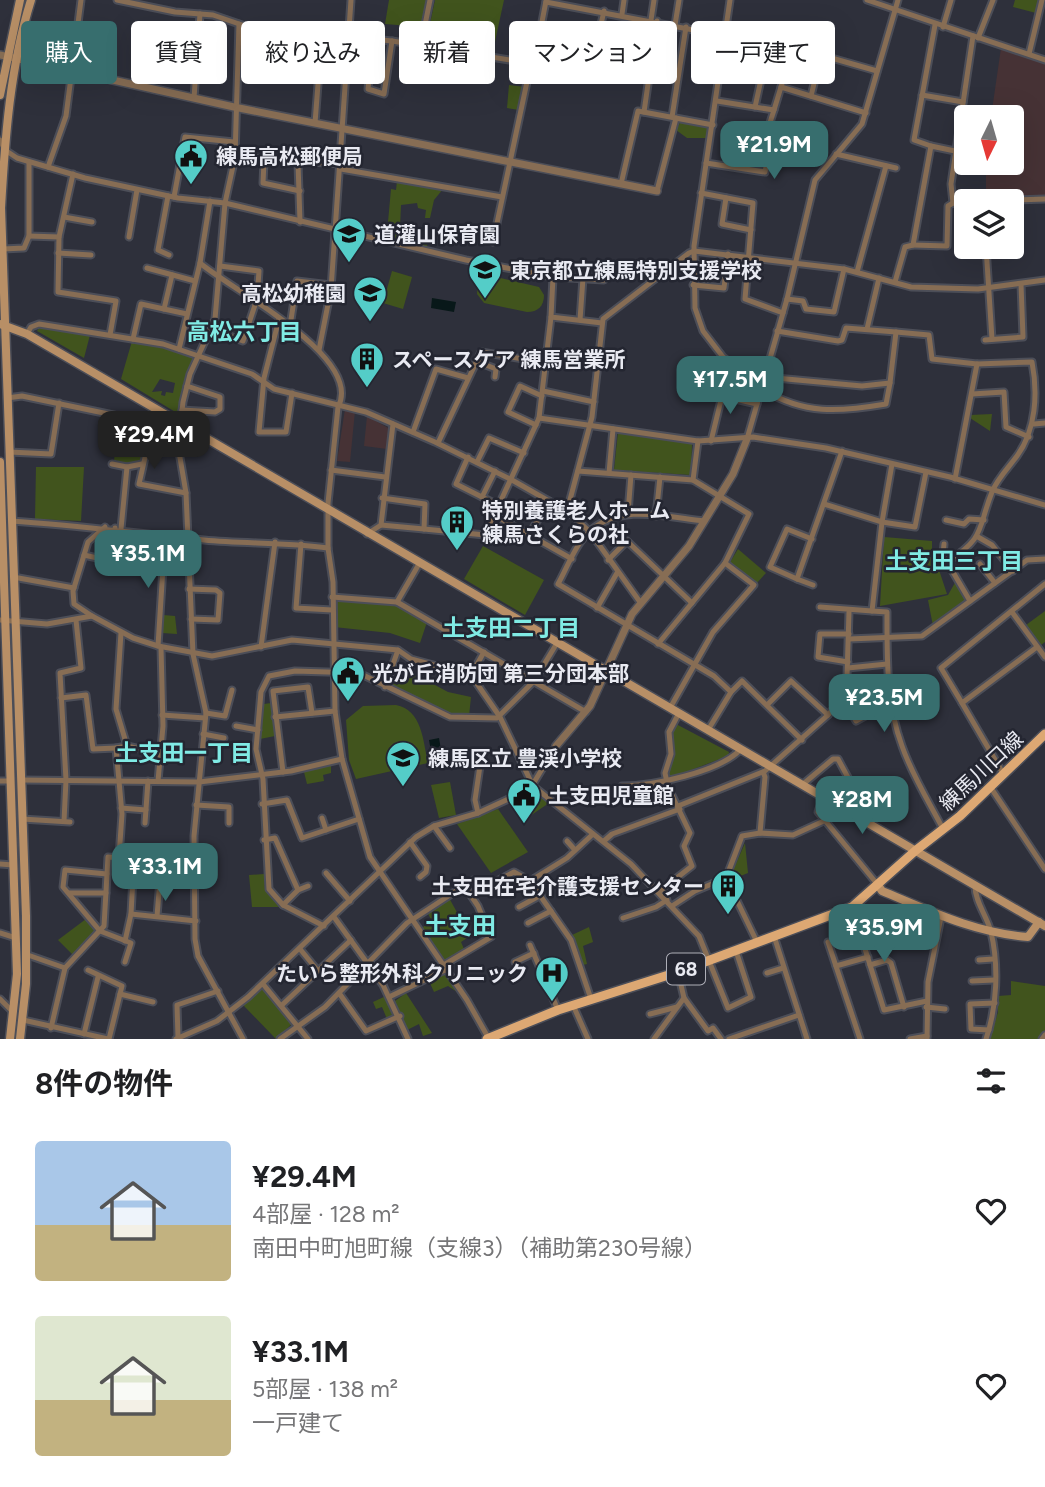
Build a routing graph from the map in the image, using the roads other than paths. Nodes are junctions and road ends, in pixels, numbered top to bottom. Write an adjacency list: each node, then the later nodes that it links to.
1 (20, 0): 40 (main road)
2 (31, 0): 41 (main road)
3 (81, 0): 21 (street)
4 (117, 0): 19 (street)
5 (351, 0): 22 (street)
6 (429, 0): 23 (street)
7 (624, 0): 20 (street)
8 (654, 0): 26 (street)
9 (679, 0): 27 (street)
10 (730, 0): 28 (street)
11 (867, 0): 18 (street)
12 (898, 0): 18 (street)
13 (951, 0): 33 (street)
14 (993, 0): 35 (street)
15 (1042, 0): 39 (street)
16 (546, 1): 17 (street); 24 (street)
17 (604, 11): 20 (street); 25 (street)
18 (894, 11): 31 (street); 44 (street)
19 (200, 14): 29 (street); 59 (street)
20 (622, 14): 26 (street)
21 (79, 21)
22 (349, 21)
23 (425, 21)
24 (543, 21)
25 (602, 21)
26 (654, 21)
27 (676, 21)
28 (727, 21)
29 (239, 24): 63 (street)
30 (677, 25): 32 (street)
31 (935, 25): 33 (street); 57 (street)
32 (686, 27): 34 (street); 68 (street)
33 (943, 27): 35 (street)
34 (691, 28)
35 (975, 37): 39 (street); 61 (street)
36 (385, 40): 37 (street)
37 (392, 41): 38 (street); 49 (street)
38 (399, 42)
39 (1029, 54): 43 (street)
40 (3, 55): 41 (street); 56 (main road)
41 (17, 58): 42 (street); 77 (main road)
42 (21, 59)
43 (1045, 60)
44 (877, 71): 58 (street); 67 (street)
45 (117, 81): 59 (street)
46 (71, 84): 87 (street)
47 (318, 84): 69 (street)
48 (345, 84): 71 (street)
49 (368, 84)
50 (528, 84): 82 (street)
51 (647, 84): 66 (street)
52 (719, 84): 60 (street)
53 (760, 84): 64 (street)
54 (782, 84): 55 (street)
55 (781, 87): 58 (street); 65 (street)
56 (0, 95)
57 (922, 95): 61 (street); 75 (street)
58 (811, 96): 67 (street)
59 (194, 98): 63 (street)
60 (717, 101): 64 (street); 70 (street)
61 (963, 102): 62 (street)
62 (963, 105)
63 (234, 107): 69 (street); 73 (street)
64 (755, 107): 65 (street)
65 (774, 110): 76 (street)
66 (644, 112): 68 (street); 92 (street)
67 (866, 113): 79 (street)
68 (674, 118): 70 (street); 95 (street)
69 (314, 123): 71 (street)
70 (713, 125): 85 (street)
71 (343, 129): 82 (street); 88 (street)
72 (0, 140): 77 (street)
73 (234, 142): 80 (street); 97 (street)
74 (748, 146): 76 (street)
75 (931, 146): 78 (street); 114 (street)
76 (762, 148): 85 (street)
77 (5, 150): 83 (street); 115 (main road)
78 (954, 151)
79 (836, 154): 86 (street); 125 (street)
80 (234, 157): 81 (street); 103 (street)
81 (264, 161): 84 (street); 94 (street)
82 (509, 161): 92 (street); 98 (street)
83 (29, 162): 87 (street); 110 (street)
84 (298, 163): 88 (street); 94 (street)
85 (706, 163): 96 (street)
86 (886, 166): 89 (street); 130 (street)
87 (48, 167): 90 (street)
88 (341, 167): 98 (street); 108 (street)
89 (896, 168)
90 (73, 174): 93 (street); 105 (street)
91 (954, 175): 104 (street)
92 (621, 184): 95 (street)
93 (137, 190): 97 (street); 112 (street)
94 (300, 191): 107 (street)
95 (657, 191)
96 (701, 193): 99 (street); 116 (street)
97 (171, 196): 102 (street); 120 (street)
98 (502, 198): 113 (street)
99 (726, 198): 109 (street); 109 (street)
100 (1045, 199): 101 (street)
101 (1024, 200)
102 (210, 201): 103 (street); 123 (street)
103 (225, 203): 107 (street); 126 (street)
104 (953, 203): 114 (street)
105 (64, 217): 106 (street); 111 (street)
106 (92, 222)
107 (300, 222): 108 (street)
108 (334, 230): 132 (street); 141 (street)
109 (751, 230): 121 (street)
110 (29, 236): 111 (street); 115 (street)
111 (59, 237): 117 (street)
112 (130, 237)
113 (493, 242)
114 (913, 245): 139 (street)
115 (3, 249): 152 (main road)
116 (694, 251): 118 (street); 124 (street); 153 (street)
117 (58, 253): 119 (street); 160 (street)
118 (728, 254): 121 (street); 127 (street)
119 (90, 255)
120 (169, 255)
121 (750, 257): 125 (street); 147 (street)
122 (987, 259): 143 (street)
123 (200, 263): 135 (street); 138 (street)
124 (694, 264): 127 (street); 142 (street)
125 (795, 264): 129 (street); 144 (street)
126 (220, 266): 135 (street); 145 (street)
127 (727, 267): 142 (street)
128 (147, 268): 131 (street)
129 (845, 269): 130 (street); 144 (street)
130 (858, 272): 134 (street)
131 (173, 275): 138 (street); 146 (street)
132 (553, 277): 133 (street); 149 (street)
133 (583, 278): 136 (street); 151 (street)
134 (879, 278): 139 (street); 155 (street)
135 (219, 279): 145 (street); 156 (street)
136 (604, 280)
137 (1045, 280): 140 (street)
138 (195, 281): 148 (street)
139 (895, 282): 143 (street)
140 (1021, 284): 143 (street); 143 (street)
141 (331, 285): 154 (street); 163 (street)
142 (693, 285): 174 (street)
143 (989, 288)
144 (787, 299): 147 (street)
145 (256, 303): 150 (street); 156 (street)
146 (164, 309): 148 (street); 161 (street)
147 (783, 313): 157 (street)
148 (187, 314): 162 (street)
149 (551, 317): 151 (street); 166 (street)
150 (279, 318): 154 (street); 171 (street)
151 (580, 320): 153 (street)
152 (2, 322): 159 (main road); 178 (main road)
153 (602, 323): 180 (street)
154 (290, 326): 163 (street)
155 (867, 329): 157 (street); 158 (street)
156 (211, 330): 164 (street)
157 (778, 331): 170 (street)
158 (896, 332): 167 (street); 172 (street)
159 (27, 334): 160 (street); 188 (main road)
160 (110, 335): 161 (street)
161 (133, 339): 162 (street)
162 (179, 349): 164 (street)
163 (319, 350): 181 (street)
164 (199, 356): 171 (street); 173 (street)
165 (476, 361): 166 (street); 168 (street); 169 (street)
166 (547, 363): 176 (street)
167 (977, 364): 177 (street); 187 (street)
168 (468, 377): 193 (street); 198 (street)
169 (495, 377)
170 (765, 377): 172 (street); 174 (street)
171 (264, 382): 175 (street); 175 (street)
172 (890, 383): 174 (street)
173 (187, 386): 183 (street); 183 (street)
174 (762, 388): 182 (street)
175 (292, 393): 181 (street)
176 (543, 394): 180 (street); 184 (street); 189 (street)
177 (972, 394): 194 (street); 218 (street)
178 (8, 398): 179 (street); 201 (main road)
179 (59, 402): 192 (street); 201 (street)
180 (594, 402): 190 (street)
181 (340, 404): 186 (street); 210 (street)
182 (757, 404): 195 (street); 197 (street)
183 (182, 410): 188 (street)
184 (539, 418): 189 (street); 190 (street)
185 (1045, 423): 187 (street)
186 (393, 424): 193 (street); 216 (street)
187 (1034, 424): 194 (street)
188 (180, 425): 199 (street); 231 (main road)
189 (536, 425): 202 (street)
190 (590, 426): 191 (street); 212 (street)
191 (613, 429): 196 (street); 214 (street)
192 (151, 430): 199 (street); 207 (street)
193 (413, 432): 198 (street)
194 (1029, 437): 222 (street)
195 (747, 439): 197 (street); 200 (street); 224 (street)
196 (698, 441): 197 (street); 220 (street)
197 (711, 441)
198 (438, 443): 203 (street)
199 (178, 446): 223 (street)
200 (842, 451): 208 (street); 228 (street)
201 (9, 452): 238 (main road)
202 (524, 453): 205 (street); 219 (street)
203 (468, 457): 205 (street); 226 (street)
204 (0, 462): 221 (main road)
205 (477, 462): 211 (street)
206 (112, 464): 209 (street)
207 (142, 464): 209 (street); 223 (street)
208 (892, 464): 213 (street); 240 (street)
209 (127, 467): 243 (street)
210 (331, 470): 216 (street); 231 (street)
211 (495, 471): 219 (street); 226 (street)
212 (578, 471): 214 (street); 232 (street)
213 (926, 472): 218 (street); 240 (street)
214 (609, 473): 215 (street)
215 (631, 475): 217 (street); 233 (street)
216 (385, 477): 225 (street)
217 (660, 477): 220 (street); 235 (street)
218 (955, 479): 222 (street)
219 (512, 480): 227 (street); 230 (street)
220 (693, 480): 224 (street)
221 (0, 482): 292 (main road)
222 (993, 490): 229 (street); 237 (street)
223 (186, 494): 250 (street)
224 (720, 496): 239 (street); 262 (street)
225 (382, 498): 241 (street); 244 (street)
226 (482, 498): 230 (street)
227 (549, 501): 232 (street); 247 (street)
228 (824, 504): 240 (street); 251 (street)
229 (1045, 505)
230 (500, 506): 234 (street)
231 (328, 511): 246 (main road); 255 (street)
232 (567, 512): 245 (street)
233 (628, 513): 235 (street); 245 (street)
234 (496, 516): 244 (street); 247 (street)
235 (656, 516): 239 (street)
236 (946, 520): 237 (street)
237 (984, 520): 249 (street)
238 (12, 521): 242 (street); 269 (main road)
239 (704, 521): 268 (street)
240 (882, 522): 286 (street)
241 (381, 525): 244 (street); 246 (street)
242 (105, 527): 243 (street); 256 (street)
243 (118, 528): 248 (street); 260 (street)
244 (424, 529)
245 (590, 532): 257 (street); 259 (street)
246 (367, 534): 264 (main road)
247 (529, 535): 257 (street)
248 (165, 536): 250 (street); 301 (street)
249 (978, 537): 261 (street); 266 (street)
250 (187, 538): 252 (street); 275 (street)
251 (812, 539): 270 (street); 270 (street)
252 (275, 542): 253 (street); 302 (street)
253 (301, 544): 255 (street); 285 (street)
254 (944, 544): 261 (street)
255 (328, 548): 277 (street)
256 (84, 555): 260 (street); 274 (street)
257 (572, 559): 284 (street)
258 (1045, 559): 266 (street)
259 (608, 560): 267 (street); 268 (street)
260 (111, 561): 263 (street)
261 (947, 562): 279 (street)
262 (725, 563): 282 (street); 310 (street)
263 (124, 564)
264 (419, 564): 280 (street); 298 (main road)
265 (980, 564): 271 (street)
266 (1013, 570): 271 (street)
267 (617, 573): 281 (street); 284 (street)
268 (664, 576): 281 (street); 282 (street)
269 (13, 577): 274 (street); 293 (main road)
270 (797, 579): 273 (street)
271 (995, 583): 279 (street)
272 (1045, 584): 276 (street)
273 (813, 585)
274 (74, 588): 289 (street)
275 (189, 589): 291 (street); 291 (street)
276 (1039, 591): 278 (street); 288 (street)
277 (332, 597): 280 (street); 285 (street)
278 (1045, 599)
279 (970, 601): 297 (street)
280 (397, 602): 305 (street)
281 (640, 602): 294 (street)
282 (692, 603): 299 (street)
283 (820, 607): 287 (street)
284 (597, 608): 294 (street)
285 (332, 610): 300 (street)
286 (872, 611): 287 (street); 297 (street)
287 (849, 612): 296 (street)
288 (1012, 612): 303 (street); 321 (street)
289 (92, 616): 290 (street); 295 (street)
290 (76, 620): 293 (street); 319 (street)
291 (191, 620): 306 (street)
292 (2, 621): 293 (street); 345 (main road)
293 (15, 621): 354 (main road)
294 (626, 625): 299 (street); 312 (street)
295 (121, 633): 301 (street); 340 (street)
296 (849, 637): 297 (street); 309 (street); 309 (street)
297 (887, 639): 308 (street)
298 (557, 643): 312 (main road); 314 (street)
299 (658, 644): 310 (street)
300 (332, 645): 302 (street); 304 (street); 311 (street)
301 (159, 647): 306 (street); 328 (street)
302 (261, 647): 306 (street)
303 (1037, 647): 307 (street); 321 (street)
304 (398, 650): 313 (street); 315 (street)
305 (484, 652): 313 (street); 314 (street)
306 (193, 654): 330 (street)
307 (1045, 657)
308 (887, 664): 309 (street); 320 (street)
309 (848, 665): 318 (street)
310 (694, 666): 317 (street); 323 (street)
311 (333, 670): 315 (street); 324 (street); 334 (street)
312 (607, 672): 323 (main road); 325 (street)
313 (471, 674): 332 (street)
314 (534, 681): 325 (street); 332 (street)
315 (385, 687): 332 (street)
316 (232, 690): 330 (street)
317 (731, 692): 322 (street); 335 (street)
318 (841, 696): 320 (street); 329 (street)
319 (61, 698): 342 (street); 355 (street)
320 (891, 702): 382 (street)
321 (962, 703): 351 (street)
322 (767, 705): 329 (street); 339 (street)
323 (670, 708): 327 (main road)
324 (335, 711): 326 (street); 347 (street)
325 (586, 712): 341 (street)
326 (312, 713): 331 (street); 331 (street)
327 (679, 713): 335 (main road); 360 (street)
328 (162, 715): 330 (street); 346 (street)
329 (828, 715): 339 (street)
330 (205, 716): 336 (street)
331 (275, 717): 350 (street)
332 (499, 717): 363 (street)
333 (236, 726): 334 (street)
334 (258, 730): 352 (street)
335 (708, 730): 344 (main road)
336 (204, 734): 338 (street); 361 (street)
337 (1045, 734): 351 (main road, 練馬川口線 / 68)
338 (224, 738)
339 (802, 740): 349 (street)
340 (127, 746): 342 (street); 346 (street)
341 (556, 746): 363 (street)
342 (116, 748): 353 (street)
343 (0, 750): 345 (street)
344 (740, 750): 349 (main road); 360 (street)
345 (10, 754): 357 (main road)
346 (162, 754): 359 (street)
347 (342, 759): 350 (street); 375 (street)
348 (481, 759): 372 (street)
349 (767, 770): 362 (main road); 369 (street); 383 (street)
350 (283, 772): 352 (street)
351 (1004, 775): 365 (main road, 練馬川口線 / 68)
352 (262, 776): 361 (street); 367 (street)
353 (117, 779): 355 (street); 358 (street); 370 (street)
354 (20, 780): 355 (street); 376 (main road)
355 (66, 780): 376 (street)
356 (0, 781): 357 (street)
357 (10, 781): 394 (main road)
358 (148, 781): 359 (street); 371 (street)
359 (158, 781): 361 (street)
360 (666, 781): 364 (street); 369 (street)
361 (199, 782): 368 (street)
362 (802, 785): 366 (main road); 373 (street)
363 (533, 786): 372 (street); 384 (street)
364 (622, 786)
365 (991, 788): 382 (main road, 練馬川口線 / 68); 395 (street)
366 (823, 797): 373 (main road); 377 (street)
367 (262, 804): 381 (street); 385 (street)
368 (196, 805): 378 (street); 427 (street)
369 (679, 807): 388 (street); 410 (street)
370 (121, 808): 371 (street); 392 (street)
371 (146, 810): 379 (street)
372 (478, 813): 380 (street)
373 (851, 813): 391 (main road)
374 (322, 818): 381 (street)
375 (359, 818): 381 (street); 397 (street)
376 (22, 819): 444 (main road)
377 (826, 820): 383 (street); 406 (street)
378 (229, 822)
379 (145, 823)
380 (435, 827): 387 (street); 389 (street)
381 (326, 830)
382 (943, 830): 391 (main road, 練馬川口線 / 68)
383 (760, 833): 401 (street)
384 (593, 834): 388 (street); 390 (street)
385 (264, 840): 409 (street); 416 (street)
386 (567, 841): 390 (street)
387 (410, 842): 397 (street); 399 (street)
388 (604, 842): 410 (street)
389 (450, 848)
390 (575, 850): 404 (street)
391 (915, 850): 406 (main road, 練馬川口線 / 68); 408 (main road)
392 (119, 858): 398 (street); 400 (street)
393 (0, 864): 394 (street)
394 (13, 865): 435 (main road)
395 (1045, 869)
396 (326, 873): 415 (street)
397 (379, 873): 415 (street); 426 (street)
398 (107, 874): 411 (street); 412 (street)
399 (419, 877)
400 (133, 878): 421 (street); 422 (street)
401 (726, 878): 417 (street); 438 (street)
402 (473, 880): 405 (street)
403 (497, 881): 404 (street)
404 (530, 881): 413 (street)
405 (464, 885): 426 (street); 455 (street)
406 (878, 885): 419 (main road, 練馬川口線 / 68); 424 (main road)
407 (309, 886): 409 (street)
408 (975, 886): 429 (main road); 432 (street)
409 (298, 890): 416 (street)
410 (660, 891): 414 (street)
411 (69, 893): 412 (street); 431 (street)
412 (106, 893): 431 (street)
413 (541, 895): 418 (street); 420 (street)
414 (667, 900): 417 (street); 425 (street)
415 (350, 901): 423 (street)
416 (283, 905): 430 (street)
417 (673, 906): 447 (street)
418 (519, 907)
419 (852, 907): 434 (main road, 練馬川口線 / 68); 445 (street)
420 (551, 911): 428 (street); 473 (street)
421 (131, 914): 422 (street); 437 (street)
422 (157, 916): 427 (street)
423 (334, 917): 430 (street); 436 (street)
424 (941, 917): 432 (main road); 476 (street)
425 (623, 918)
426 (410, 920): 450 (street); 455 (street)
427 (195, 921): 465 (street)
428 (528, 923)
429 (1042, 924): 432 (main road)
430 (324, 926): 441 (street)
431 (100, 931): 437 (street); 454 (street)
432 (991, 932): 446 (street)
433 (0, 933): 435 (street)
434 (774, 936): 438 (main road, 練馬川口線 / 68); 456 (street)
435 (16, 938): 484 (main road)
436 (351, 940): 450 (street); 458 (street)
437 (125, 941): 449 (street)
438 (757, 942): 442 (main road, 練馬川口線 / 68)
439 (828, 942): 453 (street)
440 (530, 945): 443 (street)
441 (300, 949): 458 (street); 464 (street)
442 (736, 950): 447 (main road, 練馬川口線 / 68); 447 (street)
443 (534, 953): 451 (street); 482 (street)
444 (25, 954): 454 (street); 488 (main road)
445 (868, 957): 452 (street); 453 (street)
446 (993, 959): 448 (street); 462 (street)
447 (709, 960): 459 (main road, 練馬川口線 / 68)
448 (979, 960)
449 (125, 962)
450 (369, 962): 467 (street); 470 (street)
451 (515, 962)
452 (870, 965): 466 (street); 480 (street)
453 (836, 967): 510 (street)
454 (65, 968): 490 (street)
455 (444, 968): 470 (street); 504 (street)
456 (783, 968): 460 (street); 486 (street)
457 (88, 970): 461 (street)
458 (318, 971): 478 (street)
459 (678, 972): 471 (street); 473 (main road, 練馬川口線 / 68)
460 (767, 973)
461 (98, 977): 468 (street); 493 (street)
462 (994, 980): 463 (street); 475 (street)
463 (972, 981)
464 (263, 984): 478 (street); 483 (street)
465 (218, 990): 483 (street); 495 (street)
466 (878, 992): 469 (street); 480 (street)
467 (339, 993): 487 (street); 489 (street)
468 (120, 995): 474 (street); 499 (street)
469 (870, 995)
470 (389, 997): 487 (street)
471 (684, 998): 479 (street); 507 (street)
472 (0, 999): 484 (street)
473 (591, 999): 477 (main road, 練馬川口線 / 68)
474 (153, 1002)
475 (995, 1003): 492 (street); 492 (street)
476 (926, 1004): 480 (street); 481 (street); 494 (street)
477 (573, 1005): 482 (main road, 練馬川口線 / 68); 505 (street)
478 (282, 1006): 489 (street)
479 (677, 1007): 485 (street); 506 (street)
480 (904, 1007)
481 (945, 1009)
482 (558, 1010): 504 (main road, 練馬川口線 / 68)
483 (231, 1011): 495 (street); 500 (street)
484 (15, 1013): 496 (main road)
485 (650, 1014)
486 (799, 1015): 508 (street); 509 (street)
487 (400, 1016): 503 (street)
488 (23, 1020): 490 (street); 497 (main road)
489 (298, 1026): 501 (street); 502 (street)
490 (51, 1028): 491 (street)
491 (67, 1030): 493 (street); 498 (street)
492 (989, 1030): 512 (street)
493 (84, 1034): 499 (street)
494 (927, 1037): 511 (street)
495 (177, 1038)
496 (10, 1039)
497 (20, 1039)
498 (66, 1039)
499 (109, 1039)
500 (243, 1039)
501 (280, 1039)
502 (308, 1039)
503 (408, 1039)
504 (488, 1039)
505 (588, 1039)
506 (654, 1039)
507 (722, 1039)
508 (729, 1039)
509 (807, 1039)
510 (860, 1039)
511 (910, 1039)
512 (986, 1039)

